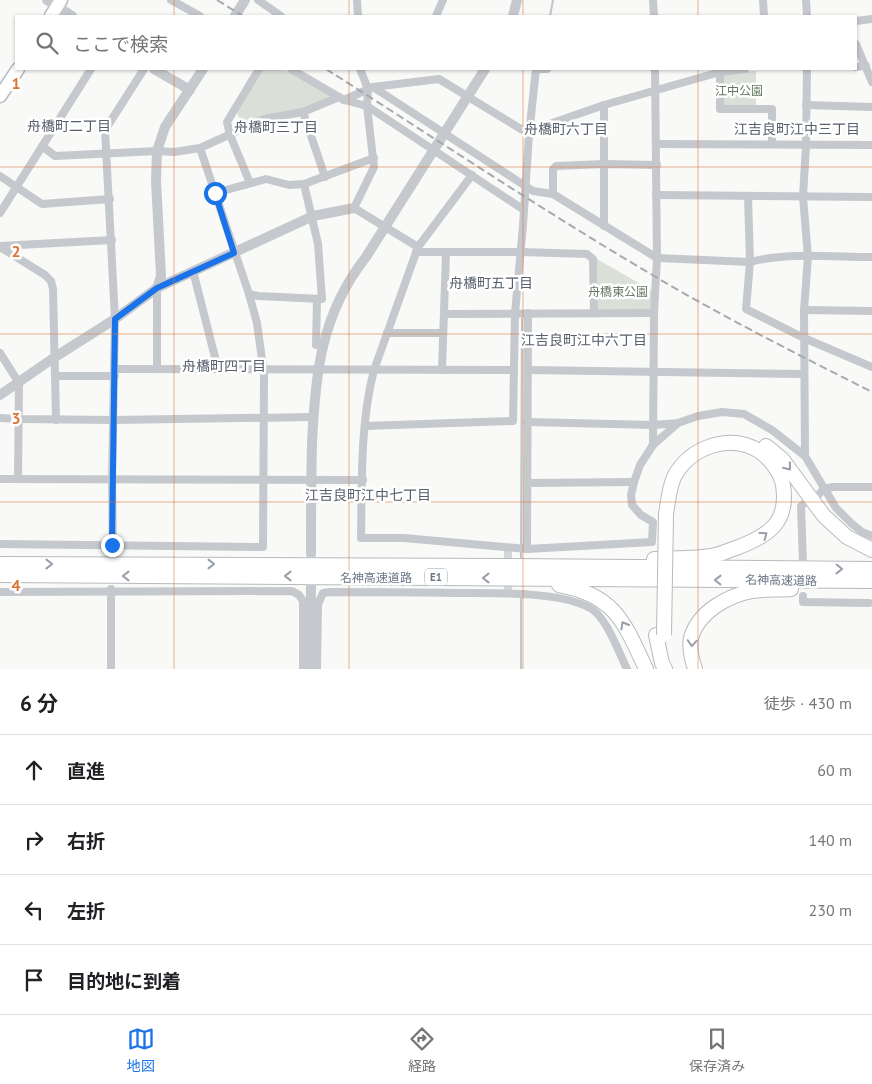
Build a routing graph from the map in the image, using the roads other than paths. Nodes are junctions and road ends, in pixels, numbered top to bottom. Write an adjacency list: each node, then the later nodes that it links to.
1 (171, 0): 12 (street)
2 (245, 0): 13 (street)
3 (258, 0): 14 (street)
4 (357, 0): 15 (street)
5 (443, 0): 16 (street)
6 (517, 0): 17 (street)
7 (653, 0): 18 (street)
8 (763, 0): 19 (street)
9 (806, 0): 20 (street)
10 (54, 6): 11 (street)
11 (70, 15)
12 (198, 15)
13 (236, 15)
14 (279, 15)
15 (358, 15)
16 (436, 15)
17 (513, 15)
18 (654, 15)
19 (764, 15)
20 (807, 15)
21 (872, 20): 22 (street)
22 (857, 21)
23 (857, 46): 24 (street)
24 (866, 66): 25 (street); 42 (street)
25 (857, 67)
26 (17, 70): 46 (main road)
27 (90, 70): 61 (street)
28 (143, 70): 65 (street)
29 (156, 70): 44 (street)
30 (202, 70): 44 (street)
31 (257, 70): 56 (street)
32 (293, 70): 48 (street)
33 (358, 70): 43 (street)
34 (438, 70): 41 (street)
35 (483, 70): 47 (street)
36 (536, 70): 55 (street)
37 (655, 70): 45 (street)
38 (737, 70): 40 (street)
39 (806, 70): 50 (street)
40 (720, 72): 45 (street); 57 (street)
41 (439, 78): 43 (street); 47 (street)
42 (872, 82)
43 (370, 88): 48 (street); 51 (street); 54 (street)
44 (190, 90): 64 (street)
45 (656, 90): 49 (street); 58 (street)
46 (0, 96)
47 (468, 97): 54 (street); 55 (street)
48 (341, 98): 51 (street); 53 (street)
49 (604, 105): 55 (street); 67 (street)
50 (806, 105): 52 (street); 59 (street)
51 (367, 106): 63 (street); 66 (street)
52 (872, 106)
53 (303, 112): 56 (street); 71 (street)
54 (443, 133): 63 (street); 74 (street)
55 (529, 134): 74 (street)
56 (230, 135): 62 (street); 72 (street)
57 (772, 143): 58 (street); 59 (street)
58 (657, 144): 68 (street)
59 (806, 145): 60 (street); 80 (street)
60 (872, 145)
61 (42, 146): 65 (street); 75 (street)
62 (200, 148): 64 (street); 76 (street)
63 (434, 150): 69 (street); 87 (street)
64 (157, 151): 65 (street); 100 (street)
65 (106, 153): 82 (street)
66 (374, 158): 71 (street); 83 (street)
67 (605, 164): 68 (street); 77 (street); 88 (street)
68 (657, 165): 78 (street)
69 (472, 175): 84 (street); 91 (street)
70 (0, 176): 75 (street)
71 (325, 176): 73 (street)
72 (250, 183): 73 (street); 76 (street)
73 (304, 184): 86 (street)
74 (526, 186): 77 (street); 84 (street)
75 (16, 187): 82 (street); 85 (street)
76 (215, 193): 94 (street)
77 (553, 194): 88 (street)
78 (656, 195): 79 (street); 97 (street)
79 (748, 197): 80 (street); 98 (street)
80 (803, 197): 81 (street); 95 (street)
81 (872, 197)
82 (110, 199): 89 (street)
83 (354, 208): 86 (street); 87 (street)
84 (524, 210): 93 (street)
85 (0, 213)
86 (313, 216): 94 (street); 102 (street)
87 (385, 226): 91 (street); 123 (street)
88 (604, 226): 97 (street)
89 (112, 240): 90 (street); 110 (street)
90 (0, 247): 116 (street)
91 (417, 250): 92 (street); 111 (street)
92 (446, 252): 93 (street); 108 (street)
93 (521, 252): 105 (street); 109 (street)
94 (234, 253): 99 (street); 101 (street)
95 (808, 257): 96 (street); 98 (street); 103 (street)
96 (872, 257)
97 (657, 258): 98 (street); 107 (street)
98 (750, 262): 113 (street)
99 (193, 271): 100 (street); 122 (street)
100 (157, 288): 110 (street); 121 (street)
101 (249, 294): 102 (street); 118 (street)
102 (316, 299): 114 (street)
103 (804, 310): 104 (street); 113 (street)
104 (872, 311)
105 (515, 313): 106 (street); 108 (street); 119 (street)
106 (528, 313): 109 (street); 120 (street)
107 (654, 313): 109 (street); 126 (street)
108 (444, 314): 112 (street)
109 (594, 314)
110 (115, 319): 116 (street); 127 (street)
111 (387, 333): 112 (street); 124 (street)
112 (443, 333): 125 (street)
113 (804, 338): 117 (street); 128 (street)
114 (316, 345)
115 (0, 354): 130 (street)
116 (55, 357): 129 (street); 130 (street)
117 (872, 367)
118 (264, 368): 122 (street); 123 (street); 135 (street)
119 (515, 368): 120 (street); 125 (street); 141 (street)
120 (527, 368): 126 (street); 138 (street)
121 (157, 369): 122 (street); 127 (street)
122 (218, 369)
123 (318, 369): 124 (street); 132 (street)
124 (374, 370): 125 (street); 141 (street)
125 (442, 370)
126 (654, 371): 128 (street); 140 (street)
127 (115, 372): 129 (street); 137 (street)
128 (804, 374): 143 (street)
129 (55, 376): 136 (street)
130 (19, 383): 131 (street); 134 (street)
131 (0, 395)
132 (313, 417): 135 (street); 147 (street)
133 (0, 418): 134 (street)
134 (18, 419): 136 (street); 145 (street)
135 (264, 419): 137 (street); 149 (street)
136 (56, 420): 137 (street)
137 (114, 420): 146 (street)
138 (528, 422): 140 (street); 151 (street)
139 (678, 423): 140 (street); 142 (street); 143 (street)
140 (654, 424): 142 (street)
141 (365, 426): 148 (street)
142 (653, 445): 150 (street)
143 (805, 456): 153 (street)
144 (0, 479): 145 (street)
145 (18, 479): 146 (street)
146 (112, 479): 149 (street); 159 (street)
147 (311, 480): 148 (street); 149 (street); 162 (street)
148 (362, 480): 160 (street)
149 (264, 481): 159 (street)
150 (634, 482): 151 (street); 160 (street)
151 (528, 483): 160 (street)
152 (872, 487): 153 (street)
153 (824, 489): 154 (street); 157 (street)
154 (816, 497)
155 (806, 502): 164 (street)
156 (662, 515): 161 (highway, one-way to 161); 166 (highway, one-way to 156); 177 (highway)
157 (872, 536)
158 (0, 544): 159 (street)
159 (112, 545): 163 (street)
160 (523, 549)
161 (872, 550)
162 (311, 554)
163 (113, 555)
164 (803, 562)
165 (0, 564): 166 (highway, 名神高速道路 / E1, one-way to 166)
166 (510, 566): 167 (highway, 名神高速道路 / E1, one-way to 167)
167 (872, 569)
168 (0, 575): 169 (highway, 名神高速道路 / E1, one-way to 168)
169 (522, 578): 170 (highway, 名神高速道路 / E1, one-way to 169); 183 (highway, one-way to 169)
170 (872, 581)
171 (311, 584): 180 (street)
172 (872, 585): 186 (highway, one-way to 186)
173 (111, 589): 174 (street); 178 (street); 179 (street)
174 (0, 592)
175 (803, 596): 176 (street)
176 (869, 603)
177 (660, 635): 184 (highway); 185 (highway)
178 (111, 669)
179 (303, 669)
180 (310, 669)
181 (317, 669): 182 (street)
182 (627, 669)
183 (646, 669)
184 (665, 669)
185 (674, 669)
186 (695, 669)

